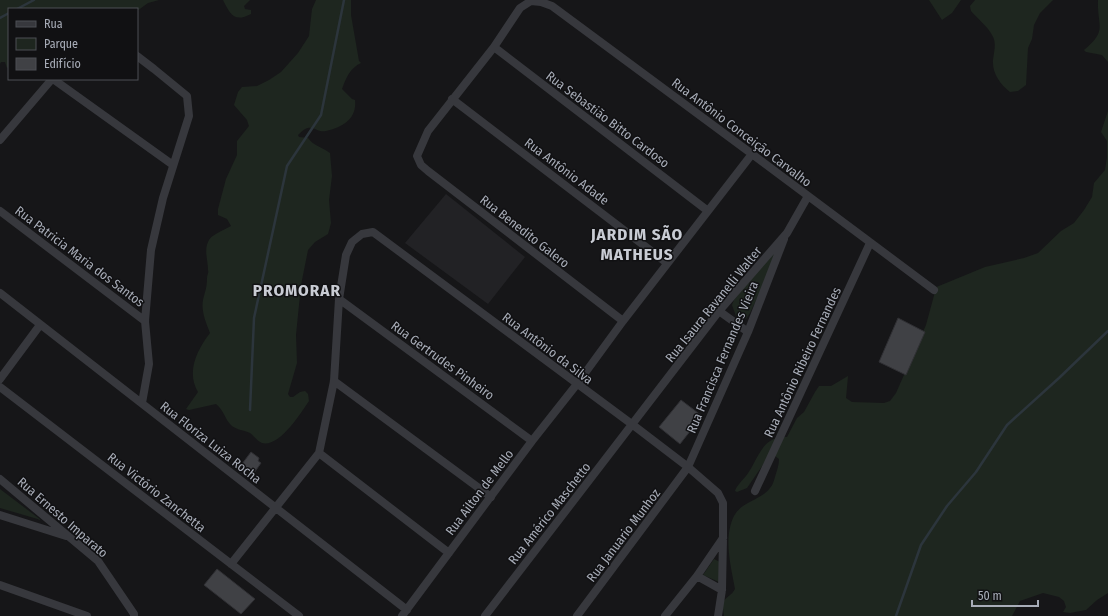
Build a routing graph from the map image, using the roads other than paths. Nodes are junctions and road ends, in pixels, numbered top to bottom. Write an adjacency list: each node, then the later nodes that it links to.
1 (494, 47): 5 (street); 7 (street, Rua Antônio Conceição Carvalho); 11 (street, Rua Sebastião Bitto Cardoso)
2 (138, 57): 8 (street)
3 (51, 80): 6 (street)
4 (53, 80): 8 (street)
5 (452, 99): 14 (street, Rua Antônio Adade); 20 (street, Rua Benedito Galero)
6 (0, 140)
7 (752, 154): 9 (street, Rua Antônio Conceição Carvalho); 11 (street, Rua Ailton de Mello)
8 (173, 165): 19 (street)
9 (808, 196): 12 (street, Rua Isaura Ravanelli Walter); 13 (street, Rua Antônio Conceição Carvalho)
10 (0, 211): 19 (street, Rua Patricia Maria dos Santos)
11 (708, 211): 14 (street, Rua Ailton de Mello)
12 (787, 232): 18 (street, Rua Isaura Ravanelli Walter); 22 (street, Rua Francisca Fernandes Vieira)
13 (870, 243): 15 (street, Rua Antônio Conceição Carvalho); 33 (street, Rua Antônio Ribeiro Fernandes)
14 (667, 263): 20 (street, Rua Ailton de Mello)
15 (934, 290)
16 (0, 293): 21 (street, Rua Floriza Luiza Rocha)
17 (339, 298): 24 (street); 25 (street, Rua Antônio da Silva); 29 (street, Rua Gertrudes Pinheiro)
18 (719, 311): 22 (street); 28 (street, Rua Isaura Ravanelli Walter)
19 (145, 321): 27 (street)
20 (623, 321): 25 (street, Rua Ailton de Mello)
21 (40, 325): 23 (street); 27 (street, Rua Floriza Luiza Rocha)
22 (748, 332): 31 (street, Rua Francisca Fernandes Vieira)
23 (0, 379)
24 (334, 382): 30 (street); 34 (street)
25 (577, 384): 28 (street, Rua Antônio da Silva); 29 (street, Rua Ailton de Mello)
26 (0, 387): 40 (street, Rua Victório Zanchetta)
27 (142, 404): 35 (street, Rua Floriza Luiza Rocha)
28 (633, 425): 31 (street, Rua Antônio da Silva); 48 (street, Rua Américo Maschetto)
29 (532, 441): 34 (street, Rua Ailton de Mello)
30 (319, 453): 35 (street); 39 (street)
31 (688, 467): 38 (street, Rua Antônio da Silva); 49 (street, Rua Januario Munhoz)
32 (0, 479): 37 (street, Rua Ernesto Imparato)
33 (755, 491)
34 (491, 497): 39 (street, Rua Ailton de Mello)
35 (276, 507): 40 (street); 44 (street, Rua Floriza Luiza Rocha)
36 (0, 515): 37 (street)
37 (71, 537): 46 (street, Rua Ernesto Imparato)
38 (723, 538): 41 (street); 43 (street)
39 (449, 553): 44 (street, Rua Ailton de Mello)
40 (231, 564): 47 (street, Rua Victório Zanchetta)
41 (697, 576): 43 (street); 50 (street)
42 (0, 585): 45 (street)
43 (722, 590): 51 (street)
44 (405, 613)
45 (86, 616)
46 (134, 616)
47 (299, 616)
48 (485, 616)
49 (577, 616)
50 (666, 616)
51 (718, 616)

